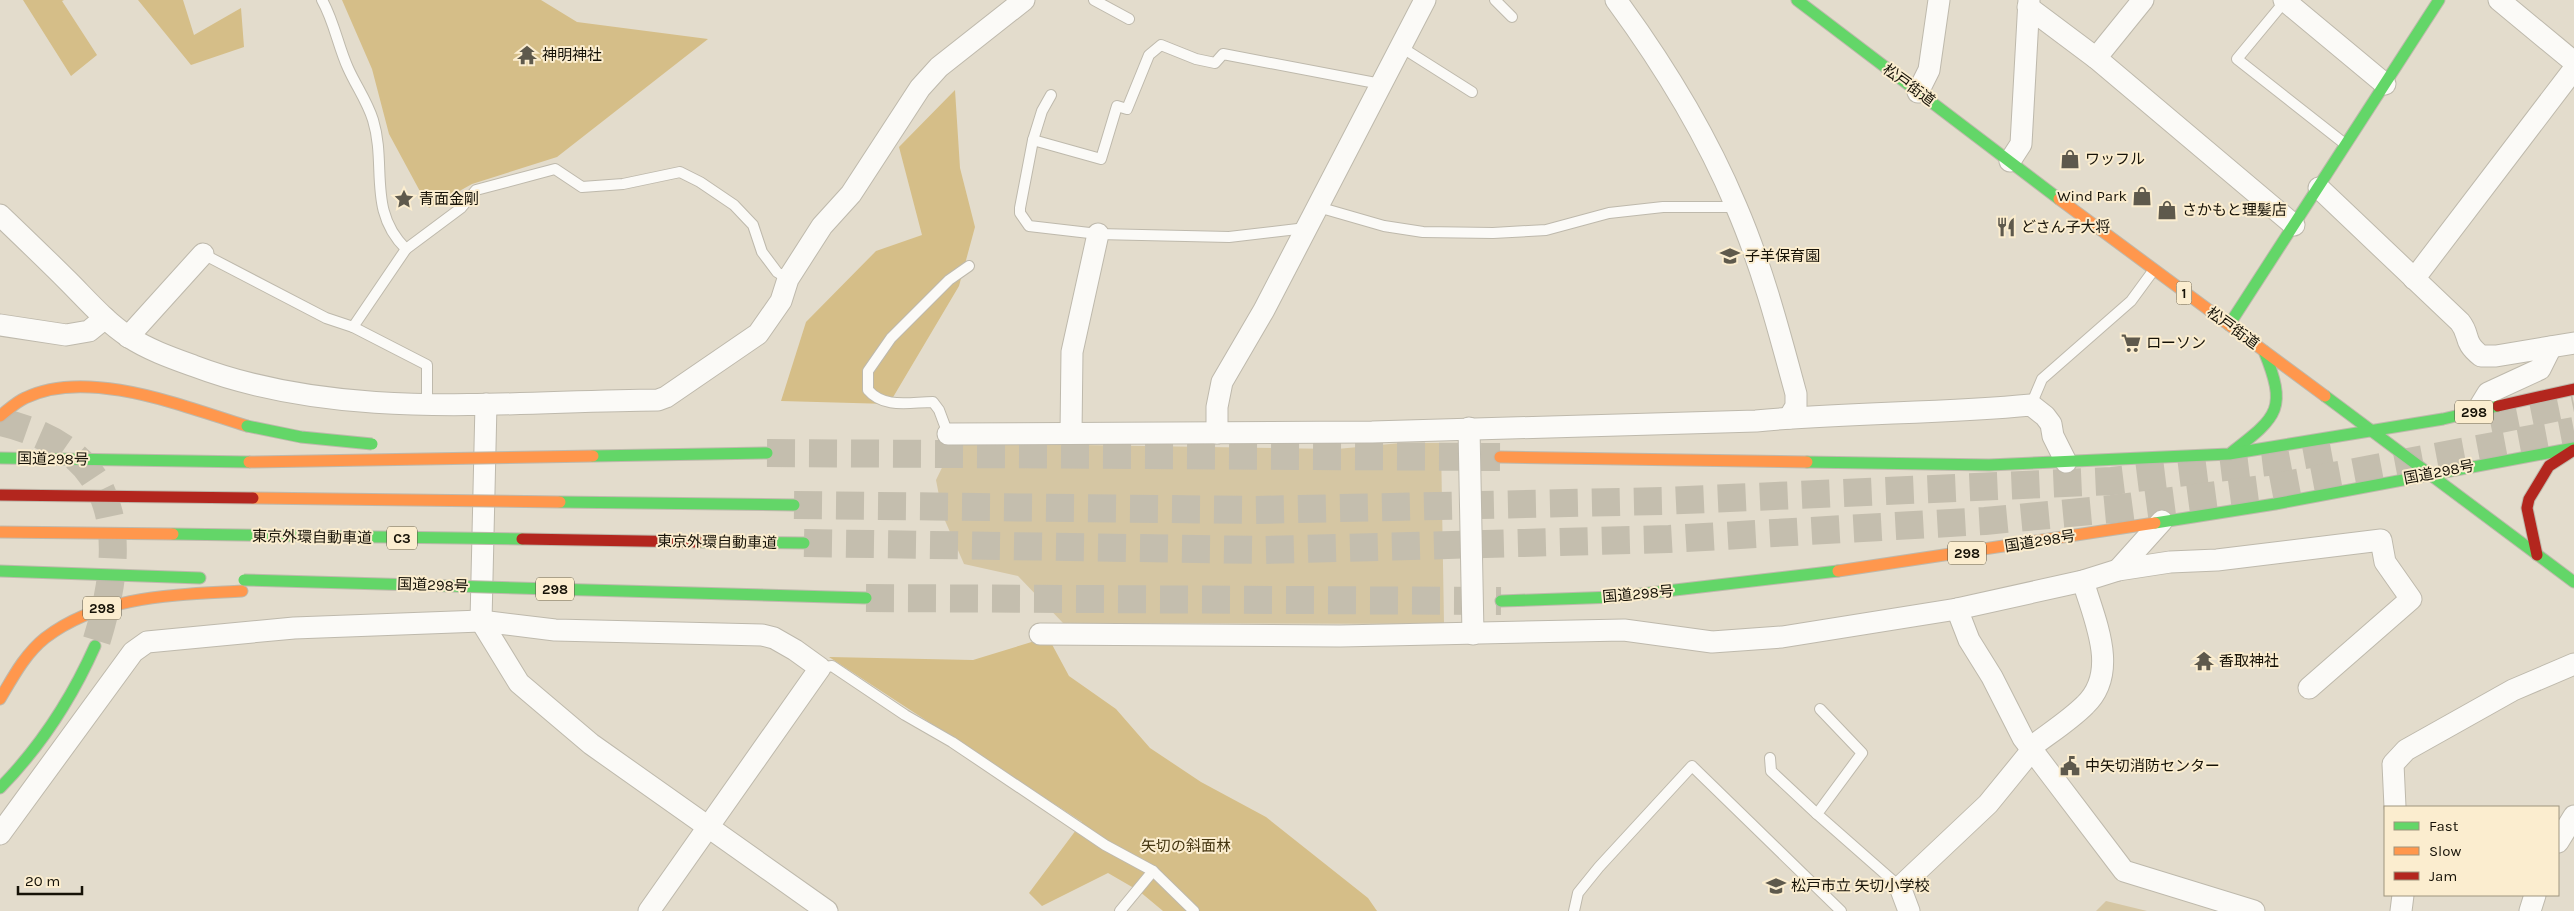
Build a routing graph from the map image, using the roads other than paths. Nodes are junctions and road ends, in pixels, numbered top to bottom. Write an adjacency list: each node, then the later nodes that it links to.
1 (322, 0): 35 (lane)
2 (1024, 0): 39 (street)
3 (1094, 0): 15 (lane)
4 (1425, 0): 16 (street)
5 (1495, 0): 14 (lane)
6 (1616, 0): 29 (street)
7 (1796, 0): 23 (main road, 松戸街道 / 1)
8 (1939, 0): 23 (street)
9 (2143, 0): 17 (street)
10 (2285, 0): 21 (street); 26 (lane)
11 (2440, 0): 21 (main road)
12 (2499, 0): 18 (street)
13 (2028, 4): 17 (street); 27 (street)
14 (1512, 17)
15 (1129, 19)
16 (1401, 47): 20 (street); 22 (lane)
17 (2096, 58): 32 (street)
18 (2574, 62)
19 (2574, 69): 40 (street)
20 (1381, 84): 25 (lane); 30 (street)
21 (2385, 84): 26 (main road)
22 (1472, 92)
23 (1918, 92): 27 (main road, 松戸街道 / 1)
24 (1051, 95): 25 (lane)
25 (1032, 140): 34 (lane)
26 (2346, 145): 28 (main road)
27 (2010, 161): 38 (main road, 松戸街道 / 1)
28 (2319, 188): 32 (main road); 40 (street)
29 (1737, 207): 30 (lane); 55 (street)
30 (1318, 208): 33 (street)
31 (0, 216): 41 (street)
32 (2294, 225): 43 (main road)
33 (1307, 228): 34 (lane); 58 (street)
34 (1098, 234): 59 (street)
35 (406, 250): 39 (lane); 44 (lane)
36 (203, 254): 44 (lane); 45 (street)
37 (970, 266): 60 (lane)
38 (2154, 271): 43 (main road, 松戸街道 / 1); 52 (lane)
39 (788, 279): 50 (street)
40 (2414, 279): 47 (street)
41 (105, 318): 42 (street); 45 (street)
42 (0, 325)
43 (2229, 325): 48 (main road, 松戸街道 / 1)
44 (353, 327): 51 (lane)
45 (128, 337): 51 (street)
46 (2574, 343): 47 (street)
47 (2551, 347): 53 (street)
48 (2264, 351): 57 (main road, 松戸街道 / 1); 66 (main road)
49 (2574, 389): 53 (main road, 298)
50 (486, 404): 51 (street); 85 (street)
51 (426, 405)
52 (2031, 405): 55 (street); 69 (street)
53 (2477, 411): 57 (main road, 298)
54 (0, 416): 61 (main road, bridge)
55 (1789, 418): 56 (street)
56 (1469, 428): 58 (street); 87 (street)
57 (2373, 431): 66 (main road, 298); 70 (main road, 松戸街道 / 1)
58 (1217, 432): 59 (street)
59 (1071, 433): 60 (street)
60 (948, 434)
61 (381, 445)
62 (478, 446): 65 (main road, bridge)
63 (2574, 449): 70 (main road, 国道298号 / 298); 76 (main road)
64 (767, 453): 65 (main road, 国道298号, bridge)
65 (724, 454): 68 (main road, 国道298号, bridge)
66 (2229, 454): 69 (main road, 298)
67 (1500, 457): 69 (main road, 298)
68 (0, 458)
69 (2066, 462)
70 (2428, 474): 73 (main road, 国道298号 / 298); 76 (main road, 松戸街道 / 1)
71 (0, 495): 72 (main road, bridge)
72 (794, 506)
73 (2162, 521): 77 (street); 83 (main road, 国道298号 / 298)
74 (0, 532): 75 (main road, 東京外環自動車道 / C3, bridge)
75 (804, 544)
76 (2537, 555): 81 (main road, 松戸街道 / 1)
77 (2118, 570): 80 (street); 91 (street)
78 (0, 571): 79 (main road, 298)
79 (214, 579)
80 (2083, 581): 84 (street); 94 (street)
81 (2574, 582)
82 (866, 598): 92 (main road, 298, bridge)
83 (1501, 602)
84 (1957, 609): 87 (street); 94 (street)
85 (481, 621): 90 (street); 100 (street); 101 (street)
86 (1040, 634): 87 (street)
87 (1474, 634)
88 (95, 646): 96 (main road)
89 (2574, 664): 97 (street)
90 (820, 668): 100 (street); 103 (lane)
91 (2309, 688)
92 (0, 699)
93 (1820, 709): 98 (lane)
94 (2031, 749): 104 (street); 114 (street)
95 (1770, 758): 98 (lane)
96 (0, 788)
97 (2395, 806)
98 (1817, 814): 104 (lane)
99 (2574, 816): 102 (street)
100 (709, 827): 107 (street); 108 (street)
101 (0, 834)
102 (2559, 840)
103 (1153, 871): 109 (lane); 110 (lane)
104 (1900, 887): 113 (street)
105 (2403, 896): 115 (street)
106 (2535, 896): 116 (street)
107 (649, 911)
108 (827, 911)
109 (1120, 911)
110 (1194, 911)
111 (1574, 911): 112 (lane)
112 (1841, 911)
113 (1909, 911)
114 (2254, 911)
115 (2401, 911)
116 (2530, 911)

